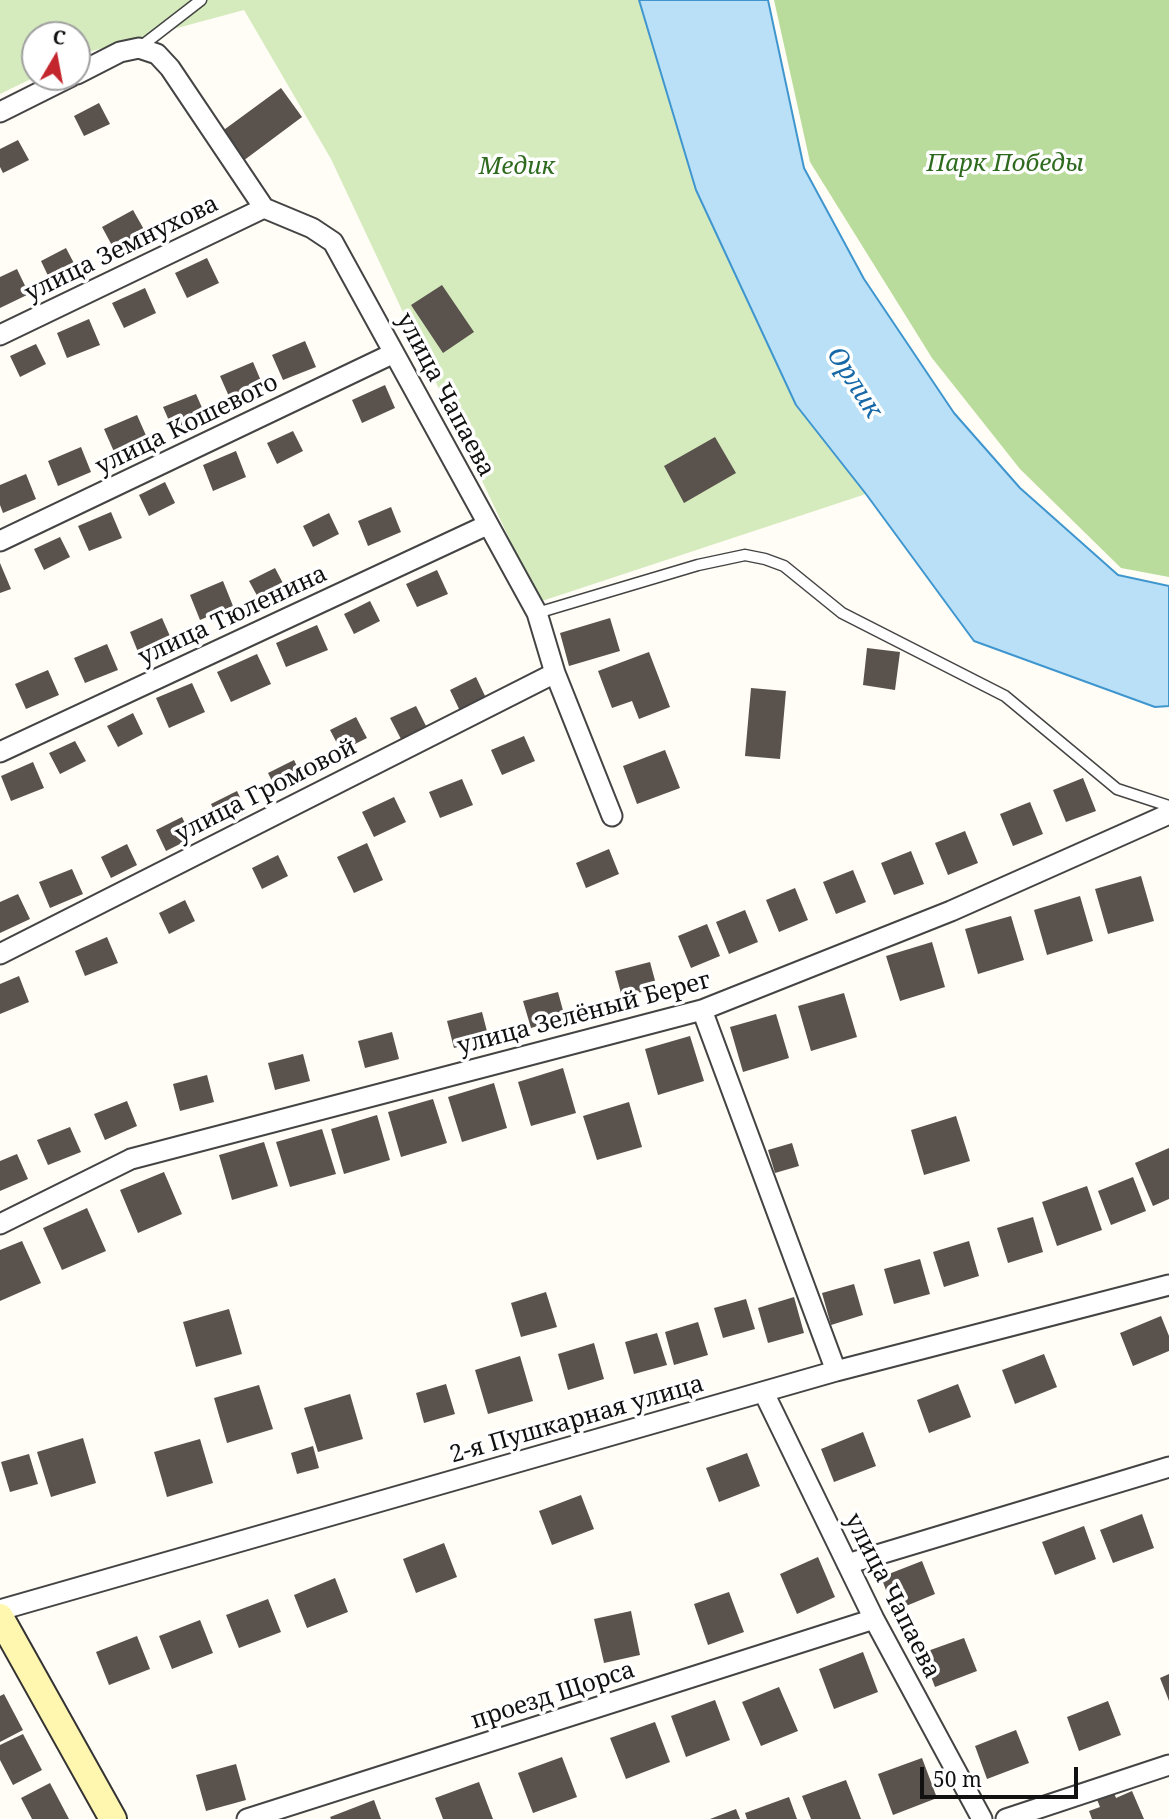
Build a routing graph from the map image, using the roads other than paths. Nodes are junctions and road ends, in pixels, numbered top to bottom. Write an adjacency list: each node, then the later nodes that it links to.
1 (201, 0): 2 (lane)
2 (148, 51): 3 (street); 6 (street)
3 (91, 67)
4 (42, 91): 5 (street)
5 (0, 112)
6 (264, 208): 7 (street, улица Земнухова); 8 (street, улица Чапаева)
7 (0, 335)
8 (394, 353): 9 (street, улица Чапаева); 10 (street, улица Кошевого)
9 (487, 525): 11 (street, улица Чапаева); 13 (street, улица Тюленина)
10 (0, 541)
11 (537, 612): 12 (street, улица Чапаева); 14 (lane)
12 (555, 673): 16 (street, улица Чапаева); 17 (street, улица Громовой)
13 (0, 752)
14 (1169, 806)
15 (1169, 814): 18 (street, улица Зелёный Берег)
16 (612, 816)
17 (0, 954)
18 (702, 1010): 19 (street, улица Зелёный Берег); 21 (street)
19 (0, 1224)
20 (1169, 1285): 21 (street, 2-я Пушкарная улица)
21 (836, 1371): 22 (street, 2-я Пушкарная улица)
22 (764, 1392): 24 (street, улица Чапаева); 25 (street, 2-я Пушкарная улица)
23 (1169, 1467): 24 (street)
24 (847, 1564): 27 (street, улица Чапаева)
25 (0, 1610)
26 (0, 1617): 29 (main road)
27 (874, 1619): 30 (street, проезд Щорса); 31 (street, улица Чапаева)
28 (1169, 1765): 32 (street)
29 (113, 1819)
30 (247, 1819)
31 (982, 1819)
32 (1006, 1819)

